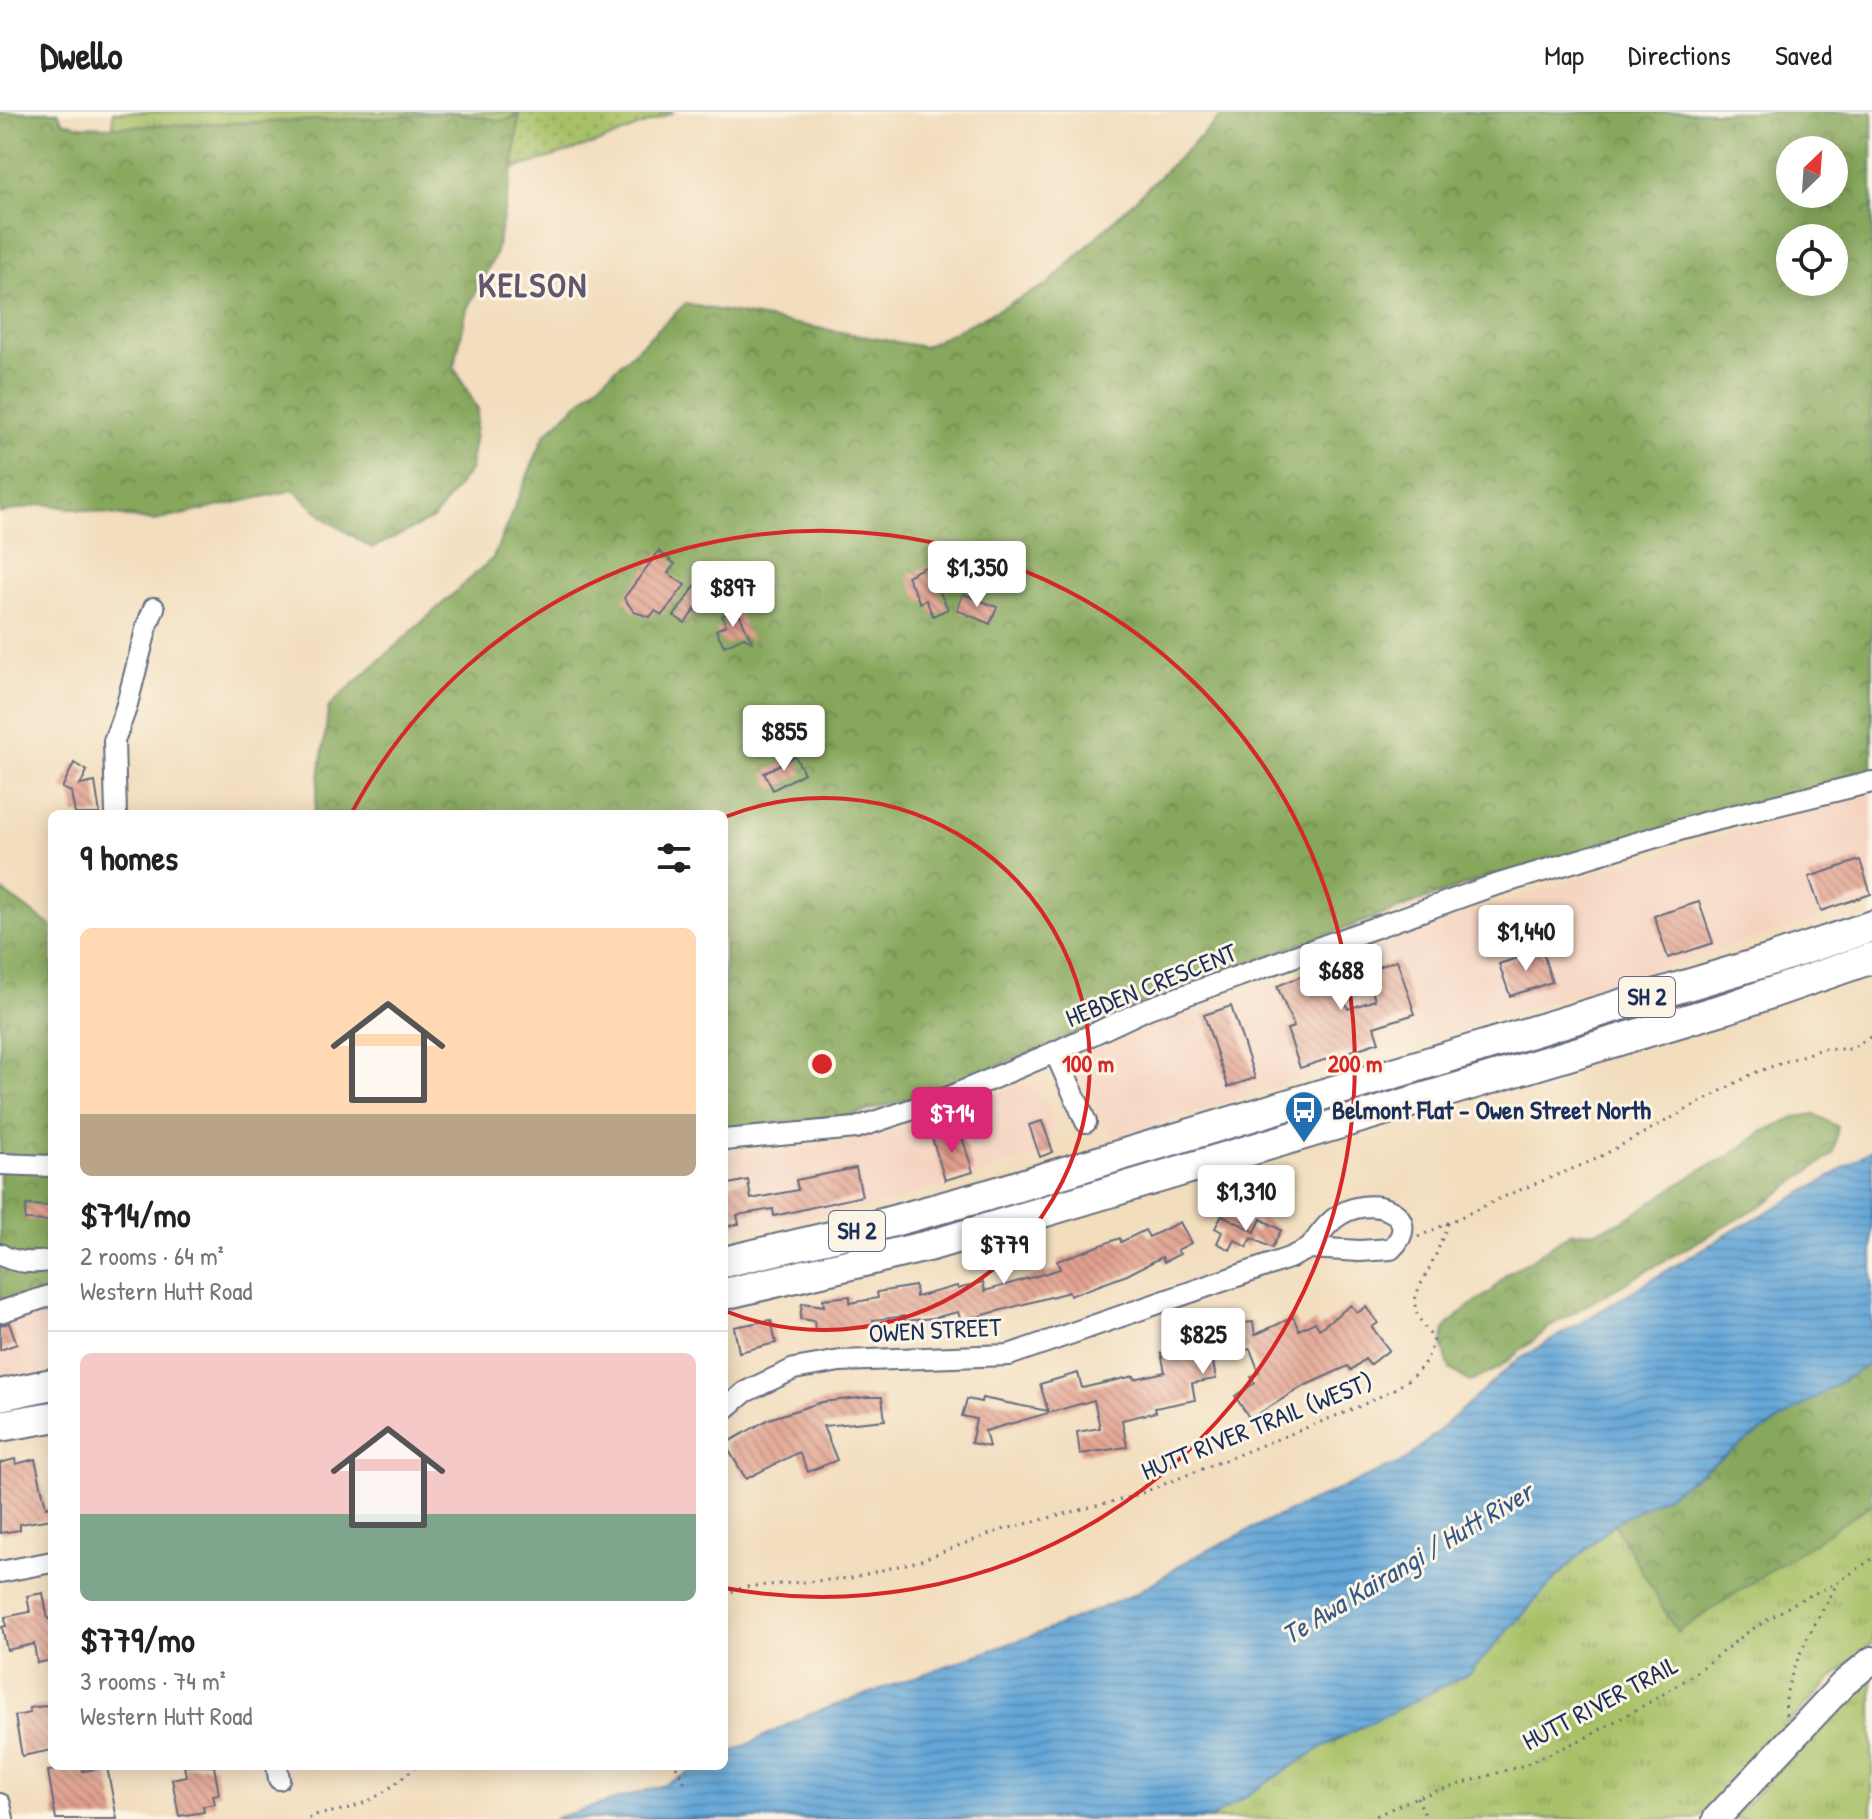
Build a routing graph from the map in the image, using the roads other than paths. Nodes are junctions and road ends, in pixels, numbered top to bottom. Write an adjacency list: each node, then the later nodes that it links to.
1 (154, 608): 3 (street)
2 (1872, 782): 6 (street, HEBDEN CRESCENT)
3 (116, 810)
4 (1872, 926): 14 (highway, SH 2)
5 (1872, 958): 15 (highway, SH 2)
6 (1055, 1052): 7 (street); 8 (street, HEBDEN CRESCENT)
7 (1086, 1122)
8 (728, 1140)
9 (0, 1164): 10 (street)
10 (48, 1166)
11 (1310, 1248): 11 (street); 20 (street, OWEN STREET)
12 (0, 1254): 13 (street)
13 (48, 1261)
14 (728, 1261)
15 (728, 1293)
16 (48, 1296): 17 (street)
17 (0, 1312)
18 (48, 1385): 19 (highway)
19 (0, 1395)
20 (728, 1407)
21 (48, 1418): 22 (highway)
22 (0, 1426)
23 (48, 1563): 24 (street)
24 (0, 1572)
25 (1872, 1660): 28 (main road)
26 (0, 1804): 27 (street)
27 (3, 1819)
28 (1716, 1819)

